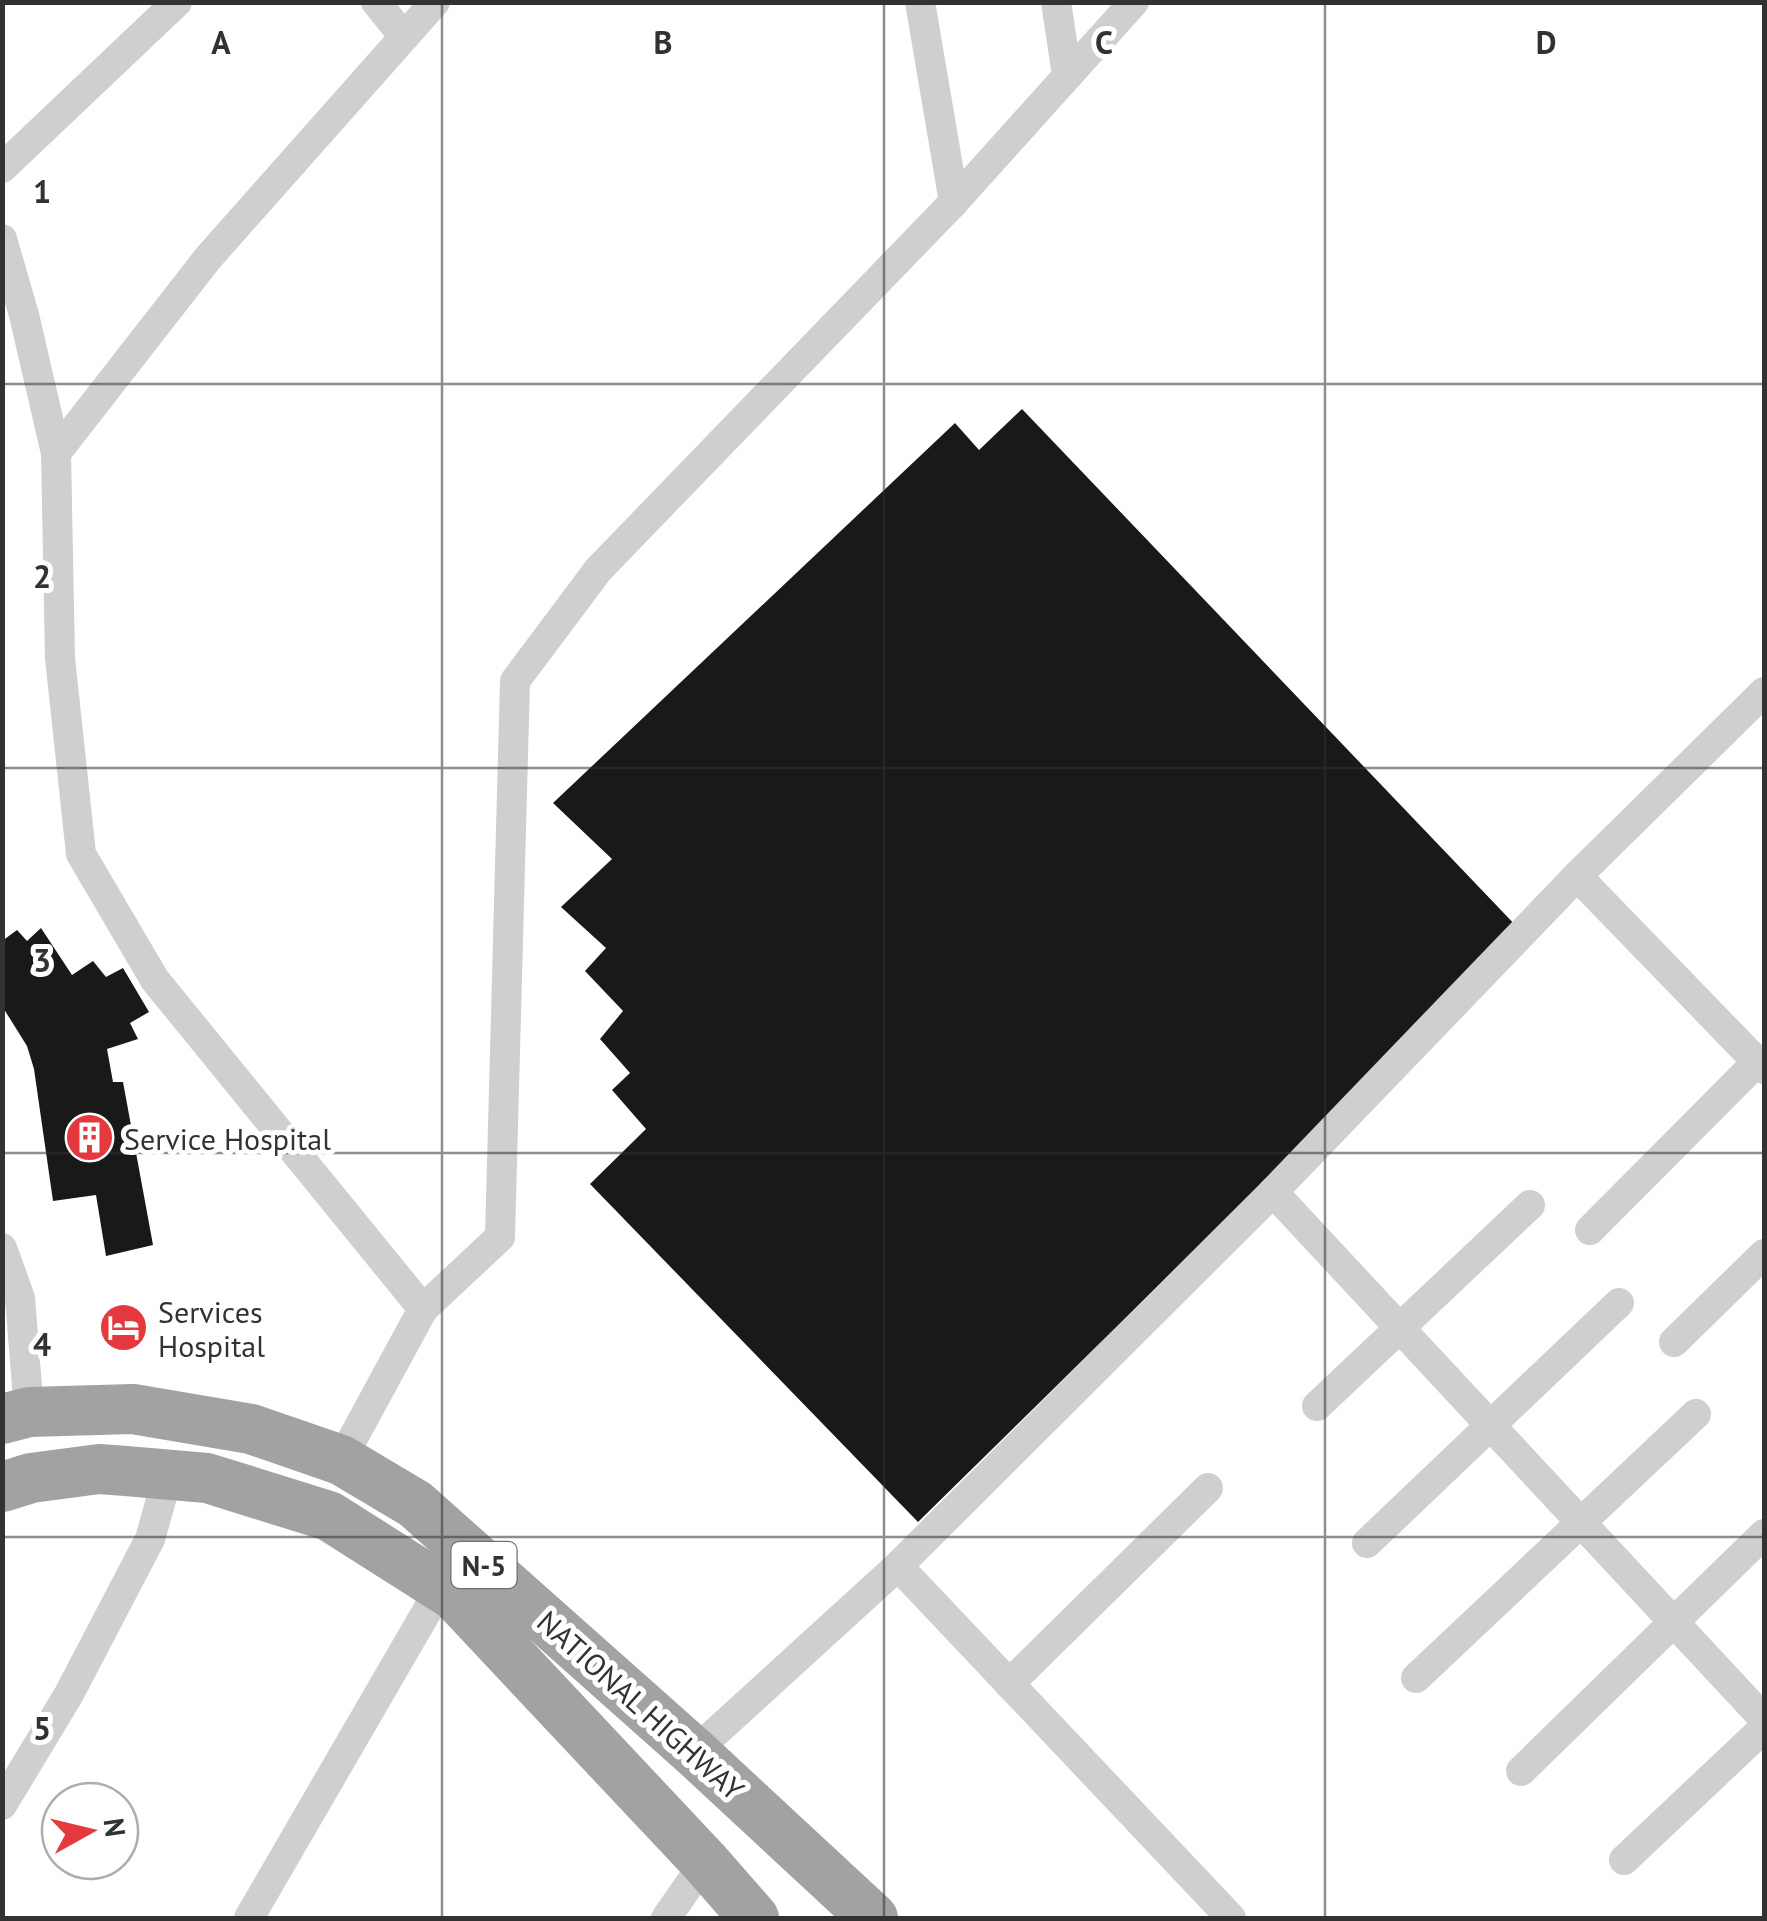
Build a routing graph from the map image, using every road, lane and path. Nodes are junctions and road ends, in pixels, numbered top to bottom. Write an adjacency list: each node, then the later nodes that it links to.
1 (178, 2): 9 (street)
2 (376, 2): 7 (street)
3 (434, 2): 7 (street)
4 (920, 2): 10 (street)
5 (1056, 2): 8 (street)
6 (1134, 2): 8 (street)
7 (404, 37): 12 (street)
8 (1067, 75): 10 (street)
9 (2, 168)
10 (954, 202): 22 (street)
11 (2, 239): 12 (street)
12 (56, 454): 22 (street)
13 (1764, 692): 14 (street)
14 (1577, 876): 15 (street); 16 (street)
15 (1761, 1066): 18 (street)
16 (1273, 1192): 23 (street); 37 (street)
17 (1530, 1205): 23 (street)
18 (1590, 1230)
19 (2, 1248): 28 (street)
20 (1764, 1254): 24 (street)
21 (1619, 1302): 29 (street)
22 (423, 1310): 30 (street)
23 (1400, 1328): 25 (street); 29 (street)
24 (1674, 1342)
25 (1318, 1406)
26 (133, 1410): 28 (highway, NATIONAL HIGHWAY / N-5); 30 (highway, NATIONAL HIGHWAY / N-5); 31 (highway)
27 (1696, 1414): 34 (street)
28 (16, 1416)
29 (1490, 1425): 34 (street); 36 (street)
30 (341, 1460): 44 (highway, NATIONAL HIGHWAY / N-5)
31 (147, 1473): 32 (highway, NATIONAL HIGHWAY / N-5); 38 (highway, NATIONAL HIGHWAY / N-5); 46 (street)
32 (2, 1486)
33 (1208, 1488): 41 (street)
34 (1582, 1524): 39 (street); 40 (street)
35 (1764, 1534): 39 (street)
36 (1367, 1542)
37 (898, 1566): 41 (street); 44 (street)
38 (441, 1588): 48 (highway, NATIONAL HIGHWAY / N-5); 49 (street)
39 (1674, 1622): 42 (street); 45 (street)
40 (1416, 1678)
41 (1009, 1684): 53 (street)
42 (1764, 1720)
43 (1764, 1728): 47 (street)
44 (694, 1752): 52 (highway, NATIONAL HIGHWAY / N-5)
45 (1521, 1771)
46 (2, 1806)
47 (1624, 1860)
48 (704, 1862): 50 (street); 51 (highway, NATIONAL HIGHWAY / N-5)
49 (249, 1918)
50 (666, 1918)
51 (754, 1918)
52 (873, 1918)
53 (1231, 1918)

